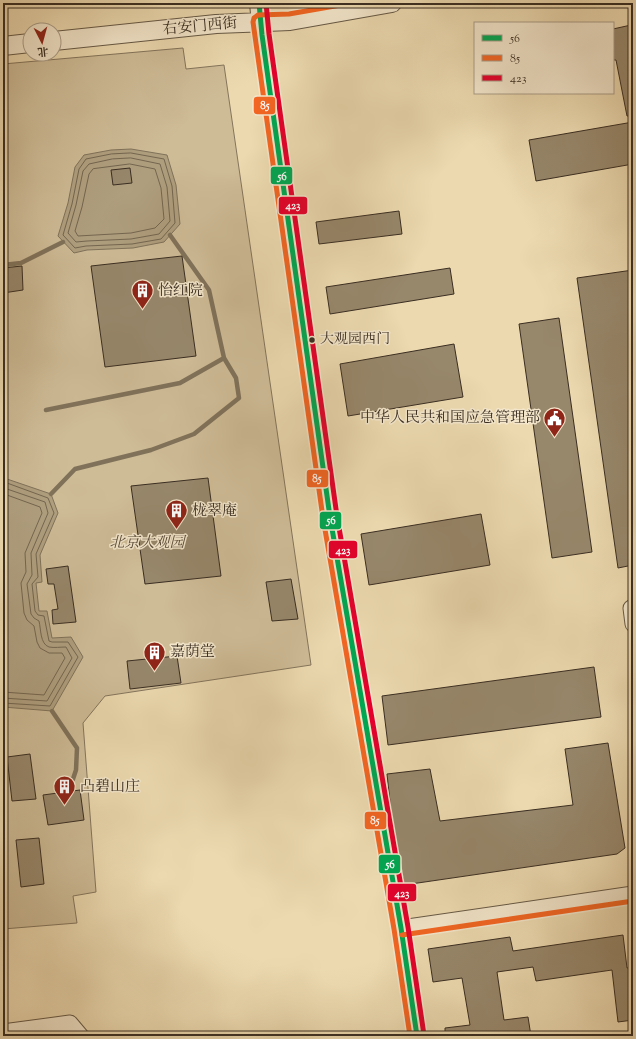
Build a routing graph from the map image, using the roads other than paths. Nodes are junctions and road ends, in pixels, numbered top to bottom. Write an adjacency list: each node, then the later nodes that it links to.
1 (336, 3): 3 (street, 右安门西街)
2 (392, 3): 3 (street, 右安门西街)
3 (259, 12): 4 (street, 右安门西街); 10 (street)
4 (62, 40)
5 (22, 44): 6 (street)
6 (3, 46)
7 (633, 608): 8 (street)
8 (633, 624)
9 (633, 894): 10 (street)
10 (402, 928): 13 (street)
11 (3, 1032): 12 (street)
12 (81, 1036)
13 (417, 1036)

